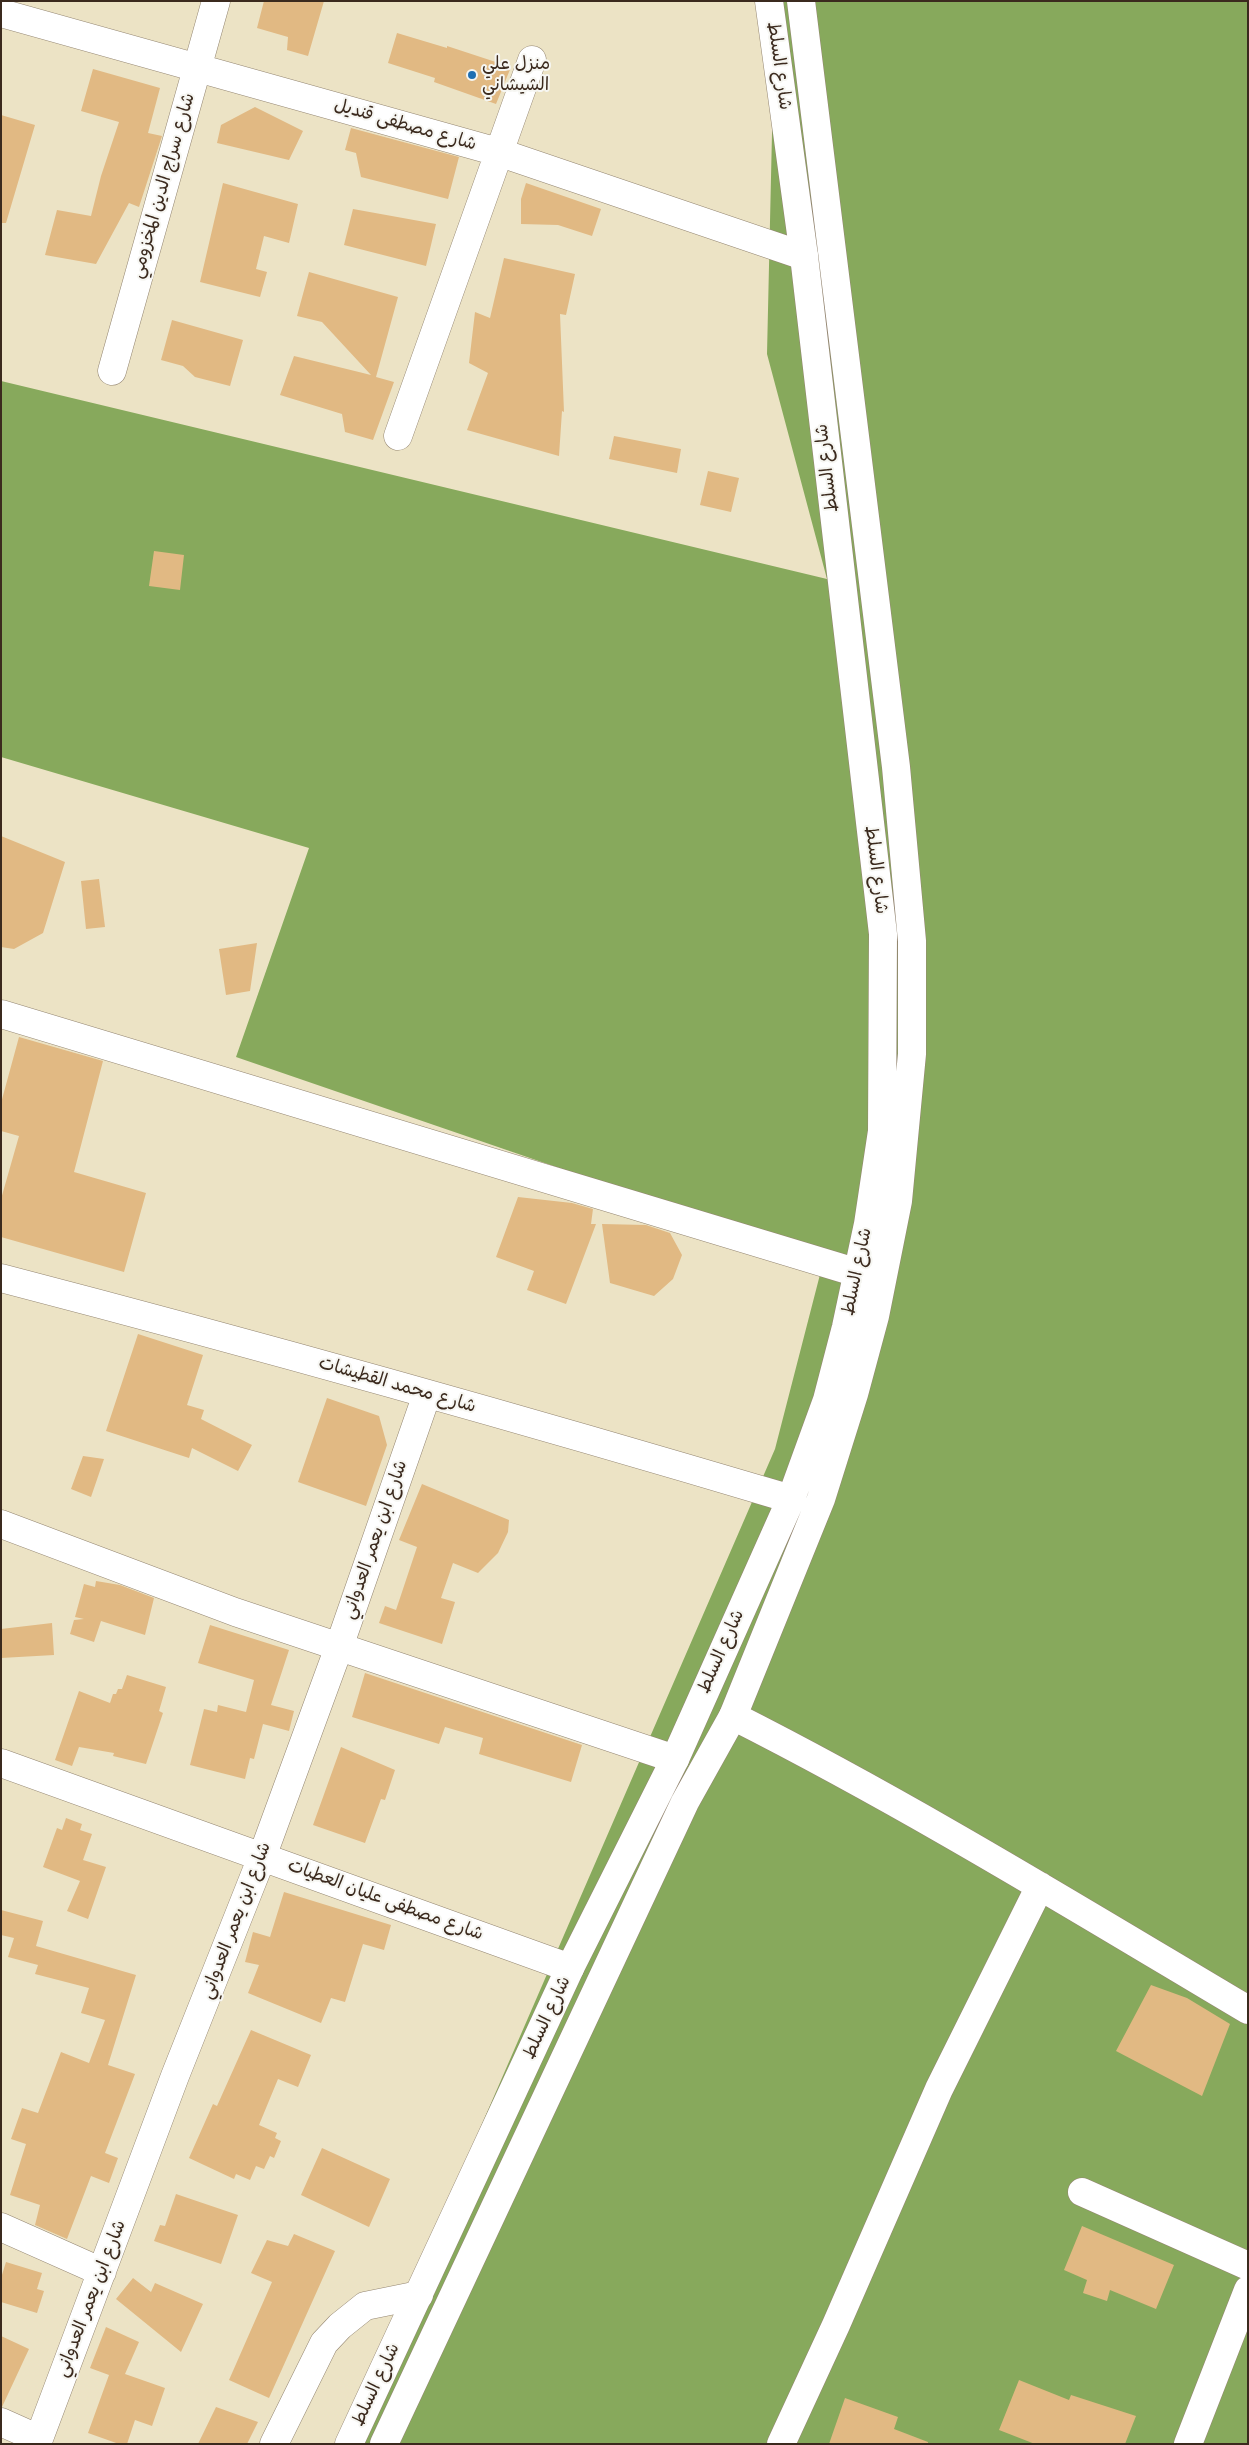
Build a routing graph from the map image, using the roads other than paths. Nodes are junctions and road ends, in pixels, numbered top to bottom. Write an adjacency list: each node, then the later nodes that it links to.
1 (216, 1): 6 (street, شارع سراج الدين المخزومي)
2 (769, 1): 8 (street, شارع السلط)
3 (800, 1): 18 (street, شارع السلط)
4 (1, 13): 6 (street, شارع مصطفى قنديل)
5 (532, 60): 7 (street)
6 (199, 66): 7 (street, شارع مصطفى قنديل); 9 (street, شارع سراج الدين المخزومي)
7 (498, 152): 8 (street, شارع مصطفى قنديل); 10 (street)
8 (804, 256): 12 (street, شارع السلط)
9 (112, 371)
10 (398, 436)
11 (1, 1014): 12 (street)
12 (858, 1273): 15 (street, شارع السلط)
13 (1, 1278): 14 (street, شارع محمد القطيشات)
14 (427, 1394): 15 (street, شارع محمد القطيشات); 17 (street, شارع ابن يعمر العدواني)
15 (791, 1499): 19 (street, شارع السلط)
16 (1, 1524): 17 (street)
17 (339, 1647): 19 (street); 21 (street, شارع ابن يعمر العدواني)
18 (733, 1716): 22 (street); 35 (street, شارع السلط)
19 (675, 1759): 23 (street, شارع السلط)
20 (2, 1767): 21 (street, شارع مصطفى عليان العطيات)
21 (262, 1857): 23 (street, شارع مصطفى عليان العطيات); 28 (street, شارع ابن يعمر العدواني)
22 (1040, 1886): 24 (street); 36 (street)
23 (570, 1968): 30 (street, شارع السلط)
24 (1248, 2010)
25 (1082, 2192): 27 (street)
26 (1, 2227): 28 (street)
27 (1248, 2266)
28 (102, 2272): 32 (street, شارع ابن يعمر العدواني)
29 (1248, 2290): 37 (street)
30 (419, 2295): 33 (street); 34 (street, شارع السلط)
31 (1, 2422): 32 (street)
32 (38, 2441)
33 (274, 2444)
34 (349, 2444)
35 (384, 2444)
36 (781, 2444)
37 (1188, 2444)

